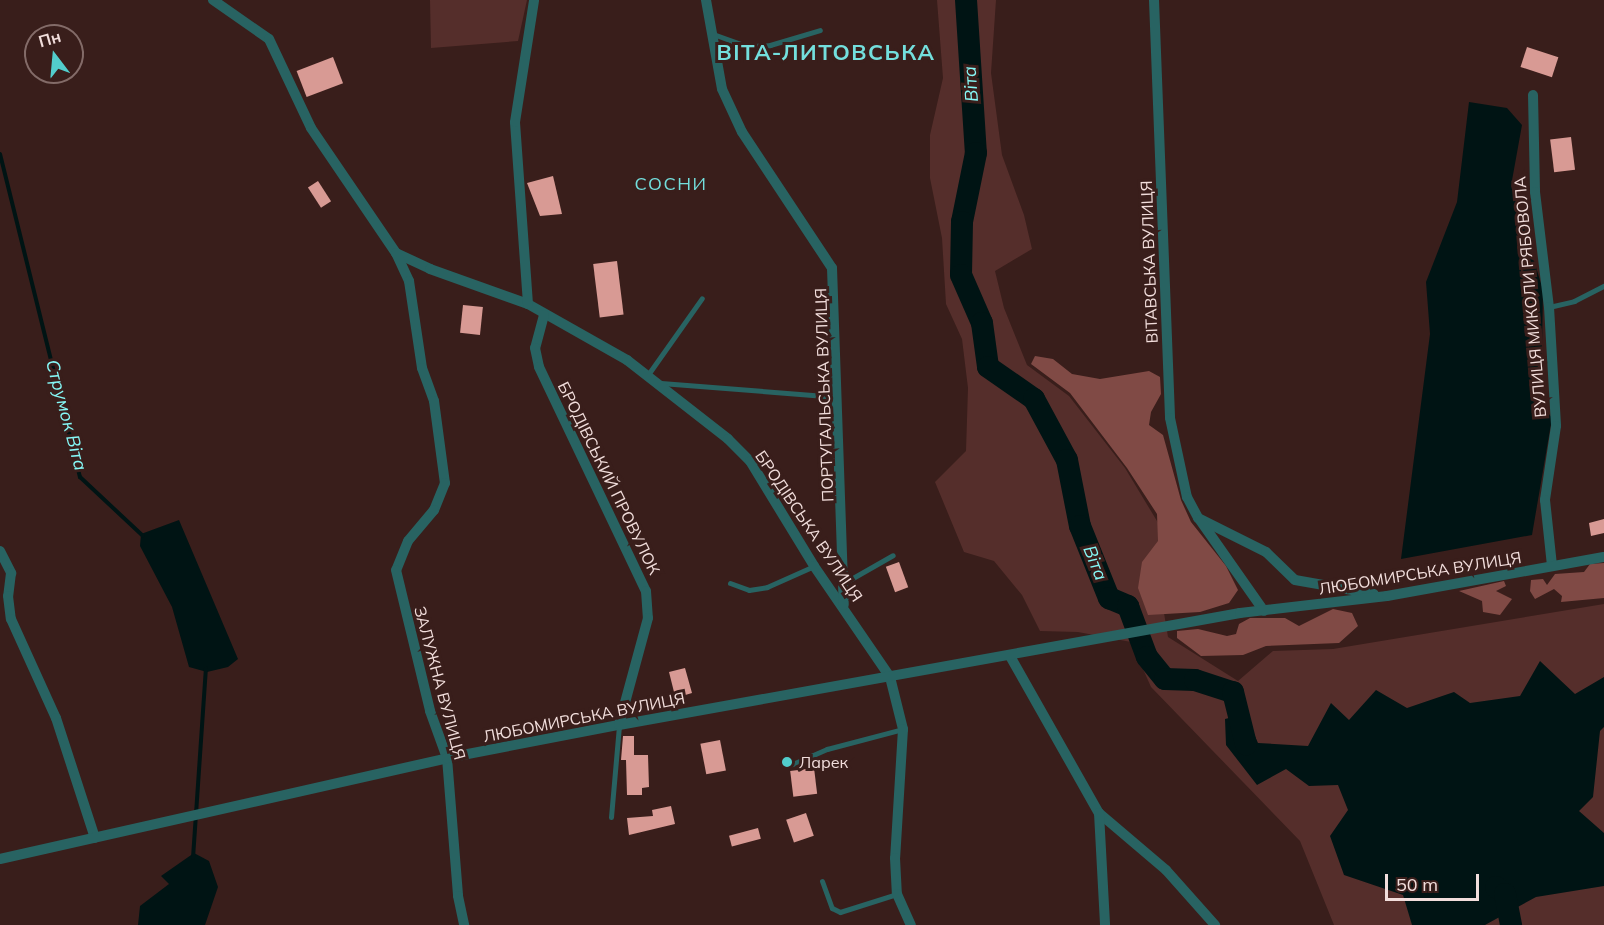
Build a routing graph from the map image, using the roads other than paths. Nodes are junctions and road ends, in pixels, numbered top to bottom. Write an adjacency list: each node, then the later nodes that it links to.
1 (213, 0): 8 (street)
2 (534, 0): 11 (street)
3 (706, 0): 6 (street, ПОРТУГАЛЬСЬКА ВУЛИЦЯ)
4 (1154, 0): 17 (street, ВІТАВСЬКА ВУЛИЦЯ)
5 (820, 30): 6 (lane)
6 (709, 33): 16 (street, ПОРТУГАЛЬСЬКА ВУЛИЦЯ)
7 (1533, 95): 12 (street, ВУЛИЦЯ МИКОЛИ РЯБОВОЛА)
8 (396, 253): 11 (street, БРОДІВСЬКА ВУЛИЦЯ); 32 (street, ЗАЛУЖНА ВУЛИЦЯ)
9 (1604, 286): 12 (lane)
10 (702, 298): 14 (lane)
11 (528, 304): 13 (street, БРОДІВСЬКА ВУЛИЦЯ)
12 (1549, 307): 22 (street, ВУЛИЦЯ МИКОЛИ РЯБОВОЛА)
13 (544, 315): 14 (street, БРОДІВСЬКА ВУЛИЦЯ); 30 (street, БРОДІВСЬКИЙ ПРОВУЛОК)
14 (647, 376): 15 (street, БРОДІВСЬКА ВУЛИЦЯ)
15 (659, 383): 16 (lane); 21 (street, БРОДІВСЬКА ВУЛИЦЯ)
16 (838, 397): 24 (street, ПОРТУГАЛЬСЬКА ВУЛИЦЯ)
17 (1198, 518): 25 (street); 27 (street, ВІТАВСЬКА ВУЛИЦЯ)
18 (0, 550): 36 (street)
19 (893, 555): 24 (lane)
20 (1604, 557): 22 (street, ЛЮБОМИРСЬКА ВУЛИЦЯ)
21 (814, 566): 23 (lane); 26 (street, БРОДІВСЬКА ВУЛИЦЯ)
22 (1552, 566): 25 (street, ЛЮБОМИРСЬКА ВУЛИЦЯ)
23 (730, 583)
24 (844, 583): 26 (street, ПОРТУГАЛЬСЬКА ВУЛИЦЯ)
25 (1387, 596): 27 (street, ЛЮБОМИРСЬКА ВУЛИЦЯ)
26 (844, 605): 29 (street, БРОДІВСЬКА ВУЛИЦЯ)
27 (1264, 611): 28 (street, ЛЮБОМИРСЬКА ВУЛИЦЯ)
28 (1010, 656): 29 (street, ЛЮБОМИРСЬКА ВУЛИЦЯ); 34 (street)
29 (890, 677): 30 (street, ЛЮБОМИРСЬКА ВУЛИЦЯ); 31 (street, БРОДІВСЬКА ВУЛИЦЯ)
30 (619, 725): 32 (street, ЛЮБОМИРСЬКА ВУЛИЦЯ); 35 (lane)
31 (903, 729): 33 (lane); 39 (street, БРОДІВСЬКА ВУЛИЦЯ)
32 (447, 758): 36 (street, ЛЮБОМИРСЬКА ВУЛИЦЯ); 40 (street, ЗАЛУЖНА ВУЛИЦЯ)
33 (788, 766)
34 (1099, 813): 42 (street); 43 (street)
35 (611, 817)
36 (95, 838): 37 (street, ЛЮБОМИРСЬКА ВУЛИЦЯ)
37 (0, 859)
38 (822, 881): 39 (lane)
39 (897, 894): 41 (street, БРОДІВСЬКА ВУЛИЦЯ)
40 (464, 925)
41 (911, 925)
42 (1105, 925)
43 (1215, 925)

